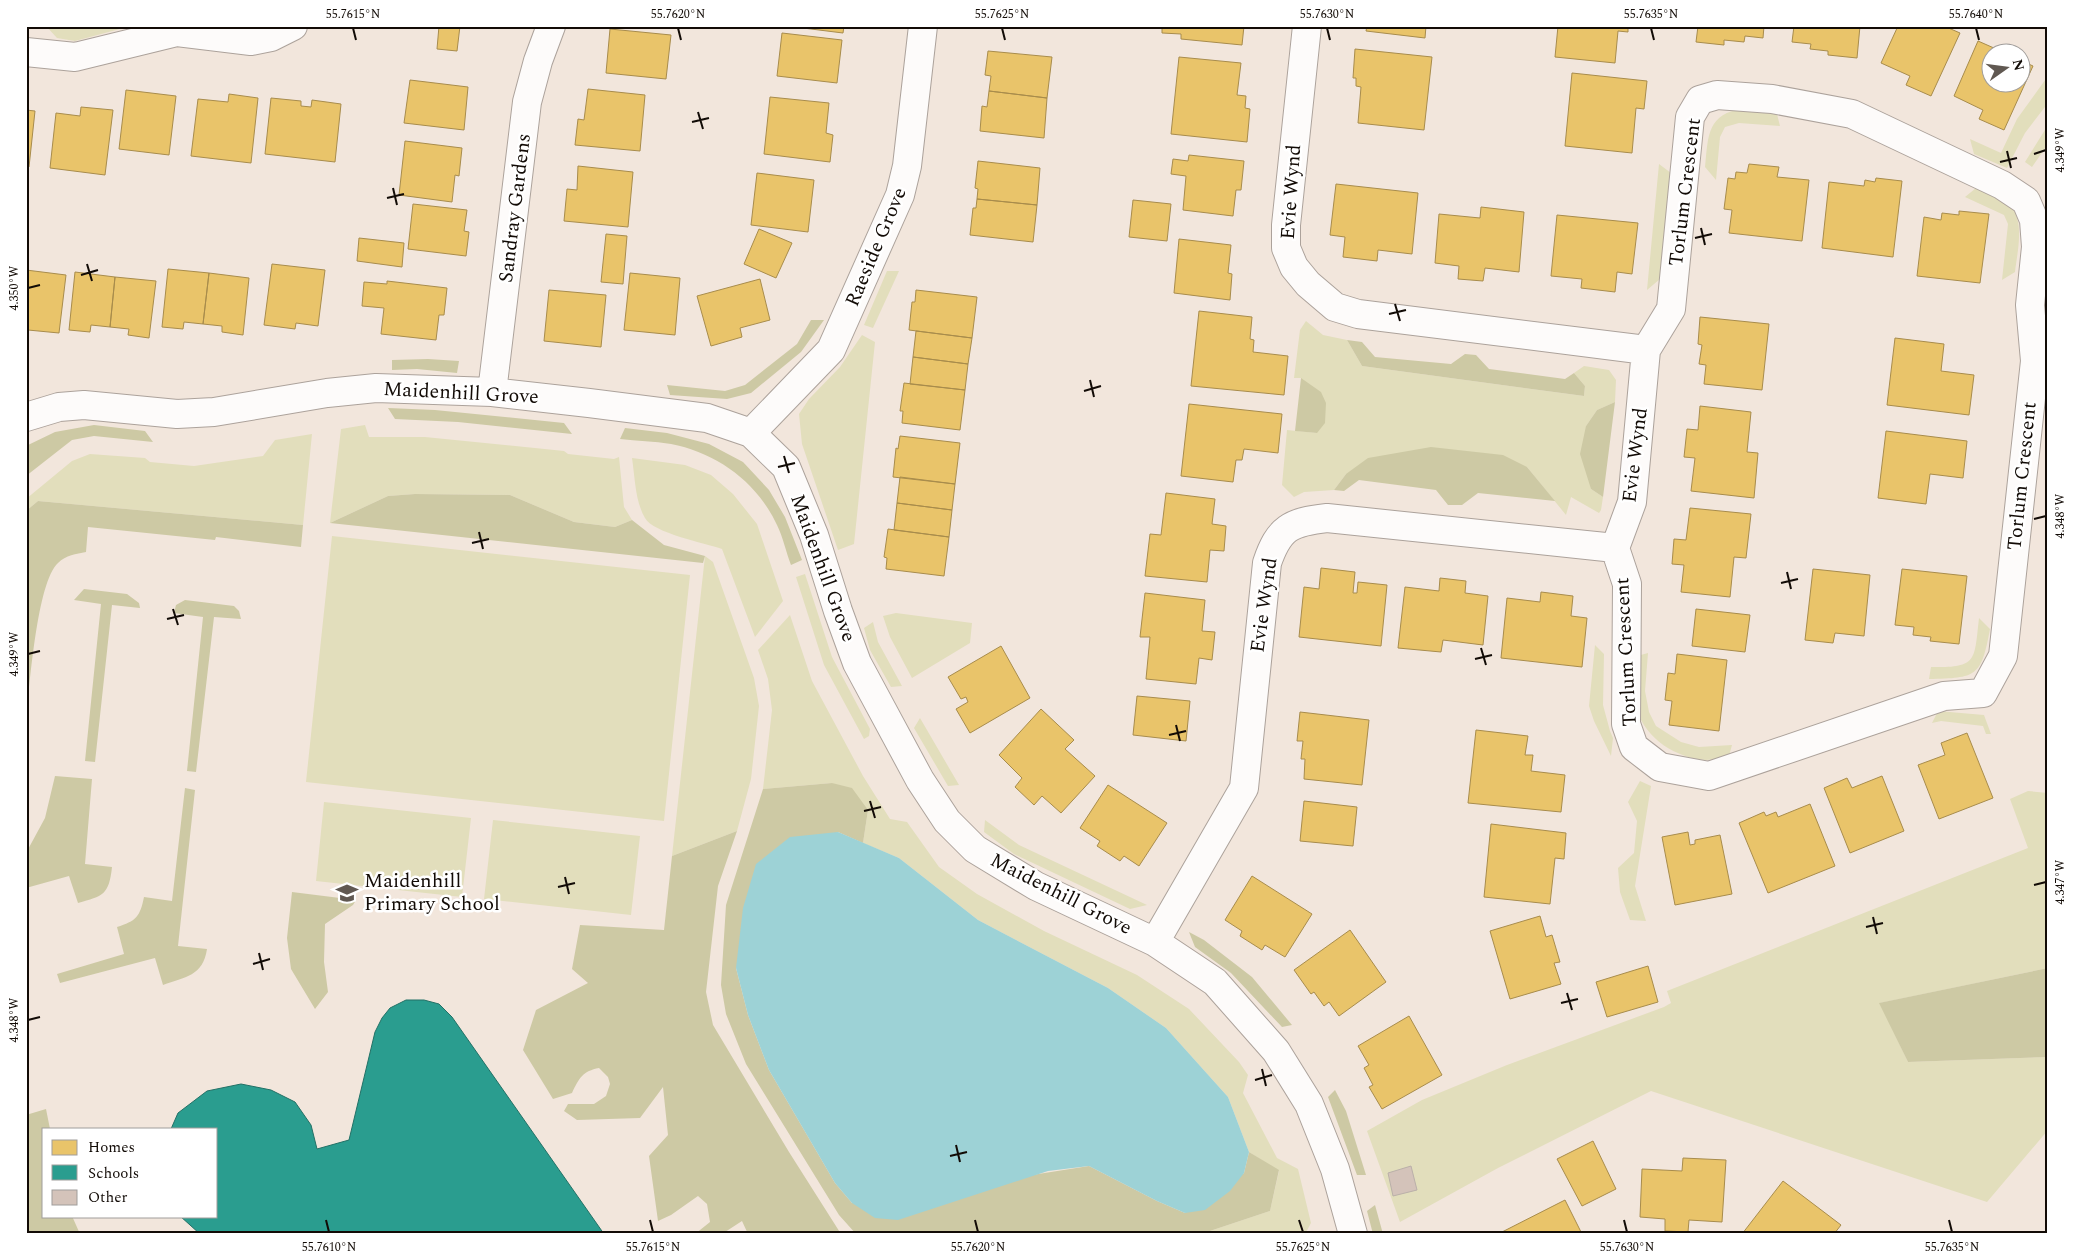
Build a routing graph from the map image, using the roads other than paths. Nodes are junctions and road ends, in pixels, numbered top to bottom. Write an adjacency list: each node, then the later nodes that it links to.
1 (293, 26): 5 (street)
2 (551, 26): 7 (street, Sandray Gardens)
3 (923, 26): 9 (street, Raeside Grove)
4 (1307, 26): 6 (street, Evie Wynd)
5 (26, 52)
6 (1646, 350): 10 (street, Evie Wynd); 10 (street, Torlum Crescent)
7 (492, 392): 8 (street, Maidenhill Grove); 9 (street, Maidenhill Grove)
8 (26, 417)
9 (751, 433): 11 (street, Maidenhill Grove)
10 (1615, 548): 11 (street, Evie Wynd)
11 (1156, 942): 12 (street, Maidenhill Grove)
12 (1353, 1234)

